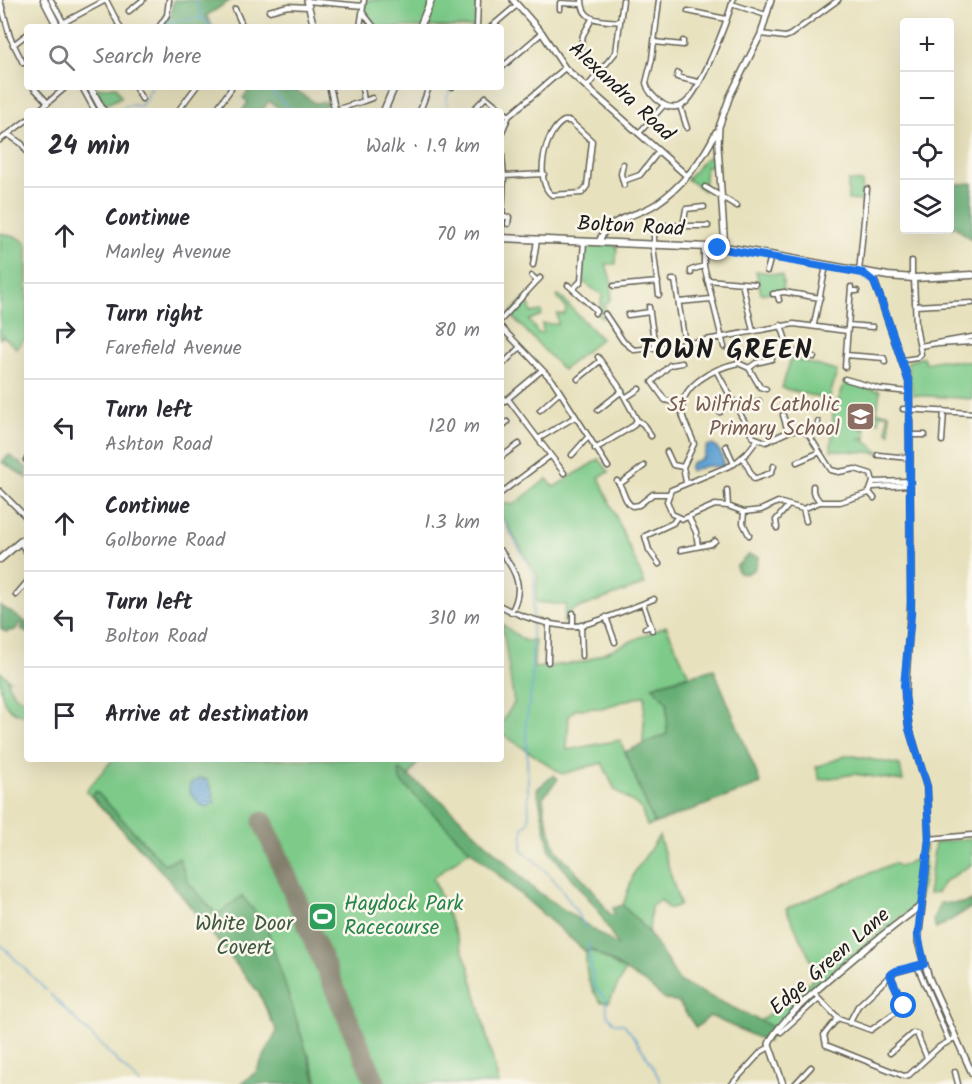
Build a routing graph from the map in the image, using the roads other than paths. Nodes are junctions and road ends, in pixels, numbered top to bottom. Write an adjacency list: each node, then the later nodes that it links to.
1 (0, 0): 47 (street)
2 (44, 0): 31 (main road)
3 (51, 0): 32 (street)
4 (106, 0): 32 (street); 33 (street)
5 (130, 0): 19 (street)
6 (143, 0): 19 (street)
7 (170, 0): 34 (street)
8 (363, 0): 20 (street)
9 (431, 0): 39 (main road)
10 (478, 0): 40 (street)
11 (623, 0): 30 (street)
12 (659, 0): 46 (street)
13 (771, 0): 27 (main road)
14 (838, 0): 43 (street)
15 (515, 2): 41 (street); 42 (main road, Alexandra Road)
16 (582, 2): 22 (street); 28 (street)
17 (732, 2): 27 (street); 29 (street)
18 (307, 3): 20 (street); 23 (street); 36 (main road)
19 (134, 6): 24 (street)
20 (363, 6): 26 (street)
21 (235, 9): 35 (street)
22 (560, 9)
23 (269, 10)
24 (129, 11)
25 (688, 11): 29 (street)
26 (362, 12): 37 (street); 38 (street)
27 (766, 15): 43 (main road)
28 (592, 19): 30 (street); 48 (street)
29 (726, 19): 53 (street)
30 (620, 22): 54 (street)
31 (57, 24)
32 (65, 24)
33 (118, 24)
34 (161, 24)
35 (242, 24)
36 (313, 24)
37 (360, 24)
38 (372, 24)
39 (421, 24)
40 (477, 24)
41 (494, 24)
42 (542, 33): 50 (street); 51 (main road, Alexandra Road)
43 (761, 34): 86 (main road)
44 (24, 37): 47 (street)
45 (683, 41): 46 (street)
46 (654, 42): 70 (street)
47 (13, 45): 49 (street)
48 (582, 46)
49 (23, 64)
50 (504, 65)
51 (566, 68): 54 (main road, Alexandra Road); 84 (street)
52 (678, 73): 53 (street)
53 (698, 82): 71 (street)
54 (587, 87): 89 (main road, Alexandra Road)
55 (36, 90): 69 (street)
56 (63, 90): 69 (street)
57 (84, 90): 73 (street)
58 (92, 90): 74 (main road)
59 (137, 90): 66 (street)
60 (194, 90): 75 (street)
61 (230, 90): 76 (street)
62 (331, 90): 77 (main road)
63 (362, 90): 68 (street)
64 (393, 90): 79 (main road)
65 (428, 90): 80 (street)
66 (142, 96)
67 (372, 98): 68 (street)
68 (364, 101): 78 (street)
69 (48, 103): 72 (street)
70 (664, 105): 71 (street); 89 (street)
71 (680, 106): 88 (street)
72 (42, 108)
73 (93, 108)
74 (102, 108)
75 (180, 108)
76 (217, 108)
77 (335, 108)
78 (341, 108)
79 (385, 108)
80 (421, 108)
81 (475, 108): 82 (street)
82 (499, 108)
83 (504, 112): 84 (street)
84 (509, 117): 87 (street)
85 (24, 122): 90 (street)
86 (719, 127): 94 (main road); 95 (main road)
87 (504, 128)
88 (687, 128)
89 (639, 133): 93 (main road, Alexandra Road)
90 (9, 135): 91 (street); 92 (street)
91 (0, 140)
92 (24, 147)
93 (659, 151): 96 (street); 99 (main road, Alexandra Road)
94 (706, 153): 95 (main road); 99 (main road)
95 (719, 158): 102 (main road)
96 (623, 164)
97 (544, 174): 97 (street); 98 (street)
98 (504, 176)
99 (687, 176): 112 (main road)
100 (705, 187): 102 (street)
101 (867, 189): 123 (street)
102 (722, 197): 104 (street); 115 (main road)
103 (702, 205): 107 (street)
104 (737, 206)
105 (504, 215): 106 (street)
106 (508, 224)
107 (683, 226): 108 (street); 113 (street)
108 (708, 226)
109 (504, 238): 110 (main road, Bolton Road)
110 (537, 240): 111 (main road, Bolton Road); 118 (street)
111 (584, 241): 112 (main road, Bolton Road); 136 (street)
112 (599, 242): 113 (main road, Bolton Road)
113 (654, 246): 114 (main road, Bolton Road); 130 (street)
114 (704, 248): 115 (main road, Bolton Road); 120 (street)
115 (725, 248): 116 (main road, Bolton Road)
116 (771, 256): 119 (main road, Bolton Road); 122 (street)
117 (912, 261): 127 (street)
118 (533, 266)
119 (826, 266): 123 (main road, Bolton Road); 139 (street)
120 (704, 267): 121 (street); 129 (street)
121 (691, 270)
122 (767, 271)
123 (861, 272): 124 (main road, Bolton Road); 131 (main road)
124 (872, 274): 127 (main road, Bolton Road); 131 (main road)
125 (972, 275): 127 (main road, Bolton Road)
126 (532, 276): 150 (street)
127 (913, 278): 146 (street)
128 (672, 280): 143 (street)
129 (707, 280): 133 (street); 140 (street)
130 (658, 282): 132 (street); 138 (street)
131 (874, 282): 168 (main road)
132 (617, 283)
133 (742, 283): 134 (street); 156 (street)
134 (755, 284)
135 (568, 285): 136 (street)
136 (573, 289): 147 (street)
137 (857, 291): 142 (street)
138 (659, 295)
139 (820, 297): 141 (street); 151 (street)
140 (711, 299): 143 (street); 158 (street)
141 (779, 300)
142 (850, 301): 144 (street); 152 (street)
143 (679, 302): 160 (street)
144 (856, 302)
145 (972, 303): 146 (street)
146 (915, 306): 162 (street)
147 (597, 311)
148 (605, 314): 161 (street)
149 (628, 315): 161 (street)
150 (504, 317)
151 (814, 324): 153 (street); 157 (street)
152 (848, 325): 154 (street); 157 (street)
153 (782, 326): 156 (street); 165 (street)
154 (873, 327)
155 (504, 330): 163 (street)
156 (753, 331): 158 (street)
157 (847, 331): 166 (street)
158 (721, 336): 160 (street); 164 (street)
159 (972, 340): 162 (street)
160 (685, 344): 161 (street)
161 (656, 346)
162 (920, 346): 168 (street)
163 (520, 347): 170 (street); 174 (street)
164 (724, 347)
165 (811, 354)
166 (846, 355): 167 (street); 172 (street)
167 (883, 358)
168 (903, 360): 182 (main road)
169 (770, 361): 173 (street)
170 (504, 363)
171 (682, 363): 186 (street)
172 (845, 367)
173 (749, 368): 175 (street); 179 (street)
174 (542, 370): 181 (street); 206 (street)
175 (717, 372): 184 (street); 186 (street)
176 (578, 379): 180 (street)
177 (845, 380): 182 (street)
178 (639, 388): 183 (street)
179 (766, 389)
180 (622, 391): 183 (street); 189 (street)
181 (560, 392): 188 (street); 194 (street)
182 (909, 392): 187 (main road)
183 (625, 398): 196 (street)
184 (730, 399): 190 (street); 192 (street)
185 (755, 401): 190 (street)
186 (682, 404): 224 (street)
187 (907, 409): 191 (street); 202 (main road)
188 (542, 410)
189 (598, 410)
190 (738, 410): 207 (street)
191 (944, 411): 193 (street); 208 (street)
192 (720, 412)
193 (972, 413)
194 (575, 417): 205 (street); 206 (street)
195 (781, 417): 200 (street)
196 (637, 420): 204 (street); 211 (street)
197 (507, 422): 199 (street)
198 (818, 422): 201 (street)
199 (504, 424)
200 (788, 432): 201 (street); 207 (street)
201 (809, 435): 213 (street)
202 (910, 435): 203 (street); 219 (main road)
203 (925, 435)
204 (651, 436)
205 (588, 437): 211 (street); 215 (street)
206 (538, 439): 217 (street)
207 (757, 440): 218 (street)
208 (942, 441)
209 (519, 444): 214 (street)
210 (726, 446): 221 (street)
211 (595, 448): 223 (street)
212 (670, 453): 224 (street)
213 (818, 453): 220 (street); 231 (street)
214 (504, 455)
215 (572, 455)
216 (879, 455): 219 (street)
217 (550, 456): 222 (street); 235 (street)
218 (743, 458): 221 (street); 226 (street)
219 (910, 458): 230 (main road)
220 (799, 459)
221 (734, 464): 229 (street)
222 (559, 467): 227 (street); 228 (street)
223 (608, 467)
224 (683, 467): 229 (street)
225 (643, 469): 237 (street)
226 (775, 469)
227 (552, 472)
228 (564, 473)
229 (686, 482): 237 (street)
230 (910, 483): 231 (street); 277 (main road)
231 (873, 484): 236 (street)
232 (811, 487): 239 (street)
233 (727, 490): 240 (street)
234 (0, 491): 244 (street)
235 (504, 492)
236 (869, 492): 238 (street); 239 (street)
237 (668, 494): 245 (street)
238 (875, 498)
239 (820, 502): 242 (street)
240 (728, 506): 243 (street); 246 (street)
241 (788, 506): 242 (street); 243 (street); 248 (street)
242 (803, 508): 247 (street)
243 (744, 512): 249 (street)
244 (24, 515)
245 (676, 517): 246 (street); 258 (street)
246 (689, 518): 253 (street)
247 (806, 521)
248 (777, 528)
249 (749, 535)
250 (24, 539): 252 (main road)
251 (715, 541): 253 (street)
252 (20, 542): 254 (street); 257 (main road)
253 (698, 546): 255 (street)
254 (24, 548)
255 (681, 550)
256 (504, 556): 264 (street)
257 (0, 559)
258 (656, 562)
259 (24, 586): 260 (street)
260 (16, 595)
261 (654, 600): 262 (street)
262 (643, 604): 266 (street); 270 (street)
263 (504, 608): 264 (street)
264 (511, 612): 267 (street)
265 (573, 613): 268 (street)
266 (606, 617): 269 (street); 271 (street)
267 (549, 622): 268 (street); 272 (street)
268 (573, 625): 269 (street)
269 (581, 625): 274 (street)
270 (645, 628)
271 (615, 642)
272 (548, 653): 273 (street); 275 (street)
273 (554, 653)
274 (582, 656)
275 (548, 662)
276 (972, 835): 277 (street)
277 (929, 839): 278 (main road)
278 (922, 905): 279 (main road, Edge Green Lane); 280 (main road)
279 (908, 916): 280 (main road); 284 (main road, Edge Green Lane)
280 (919, 921): 281 (main road)
281 (924, 964): 282 (street); 288 (main road)
282 (917, 966): 283 (street); 289 (street)
283 (890, 975): 286 (street); 286 (street)
284 (817, 995): 285 (street); 287 (street, Edge Green Lane); 290 (main road, Edge Green Lane)
285 (838, 1018): 286 (street); 292 (street)
286 (849, 1023)
287 (782, 1032)
288 (956, 1038): 289 (street); 295 (main road)
289 (949, 1041): 292 (street)
290 (770, 1047): 296 (street); 298 (main road, Edge Green Lane)
291 (890, 1053): 292 (street)
292 (927, 1058)
293 (808, 1068): 299 (street)
294 (955, 1072): 300 (street)
295 (972, 1073)
296 (738, 1082): 297 (street)
297 (732, 1084)
298 (783, 1084)
299 (795, 1084)
300 (958, 1084)

